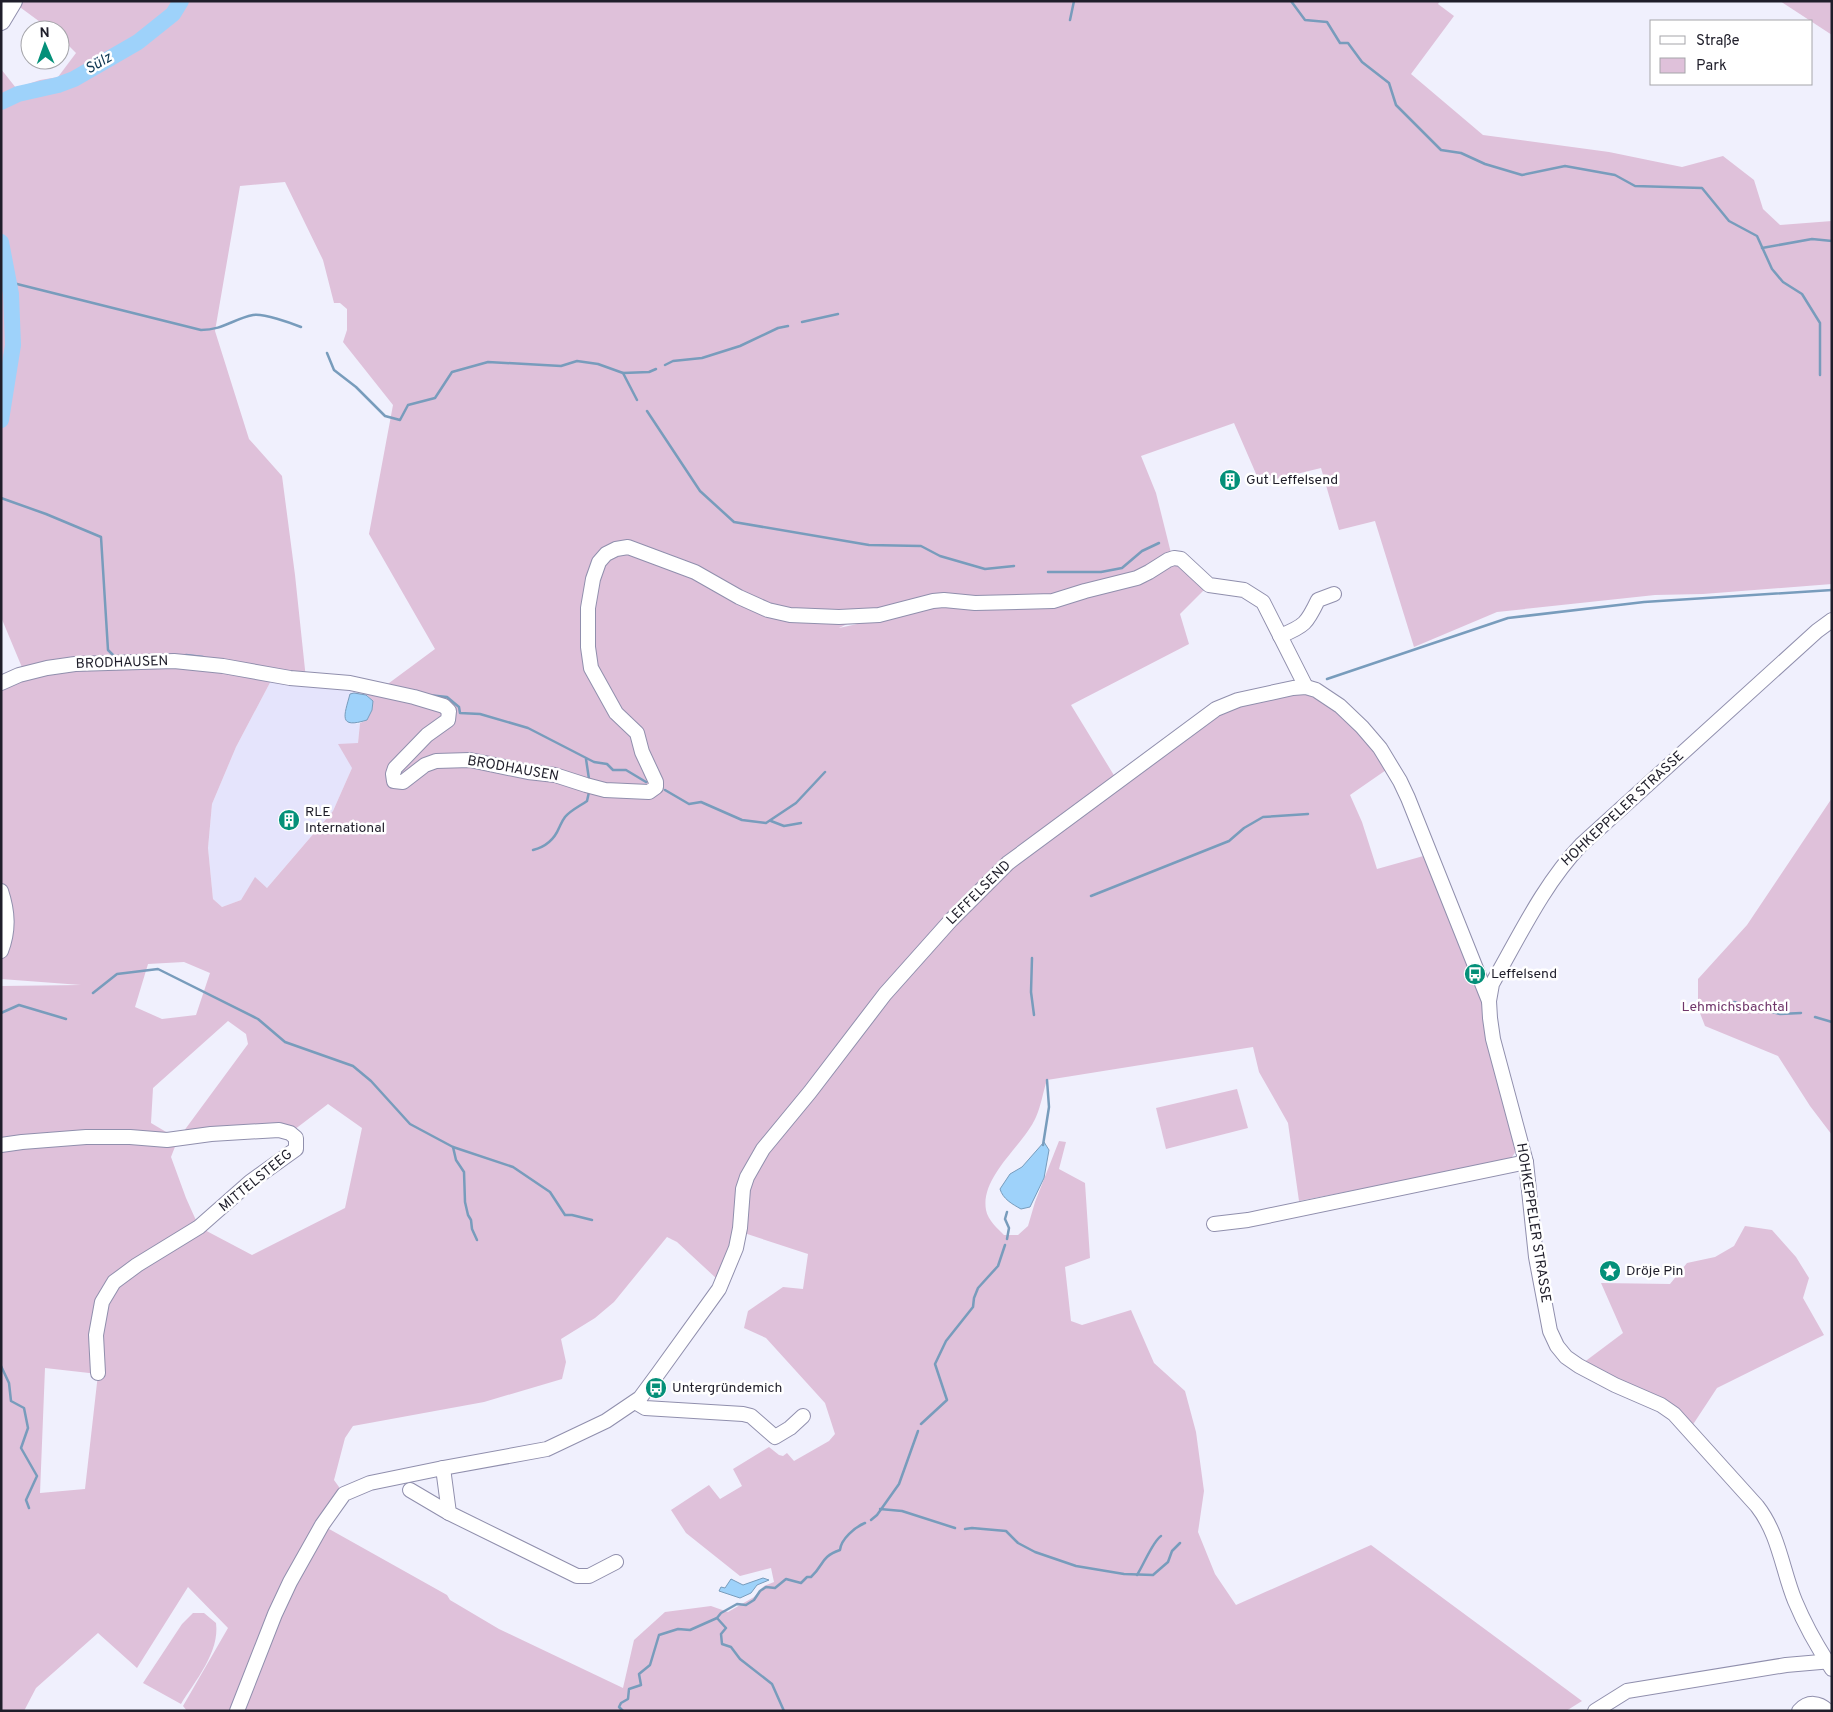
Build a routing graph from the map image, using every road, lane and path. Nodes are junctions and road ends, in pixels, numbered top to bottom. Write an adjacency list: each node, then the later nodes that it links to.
1 (13, 1): 2 (main road)
2 (1, 21)
3 (1334, 594): 5 (street)
4 (1832, 620): 10 (street, HOHKEPPELER STRASSE)
5 (1280, 636): 6 (street, BRODHAUSEN); 7 (street)
6 (1, 683)
7 (1306, 687): 10 (street); 15 (street, LEFFELSEND)
8 (1, 891): 9 (street)
9 (1, 951)
10 (1489, 1001): 12 (street, HOHKEPPELER STRASSE)
11 (1, 1146): 14 (street, MITTELSTEEG)
12 (1526, 1162): 13 (street); 21 (street, HOHKEPPELER STRASSE)
13 (1214, 1224)
14 (98, 1373)
15 (635, 1402): 16 (street); 17 (street)
16 (803, 1416)
17 (443, 1468): 19 (street); 22 (street)
18 (410, 1490): 19 (street)
19 (449, 1513): 20 (street)
20 (616, 1562)
21 (1830, 1663): 23 (street)
22 (237, 1711)
23 (1595, 1711)
24 (1799, 1711): 25 (street)
25 (1828, 1711)

